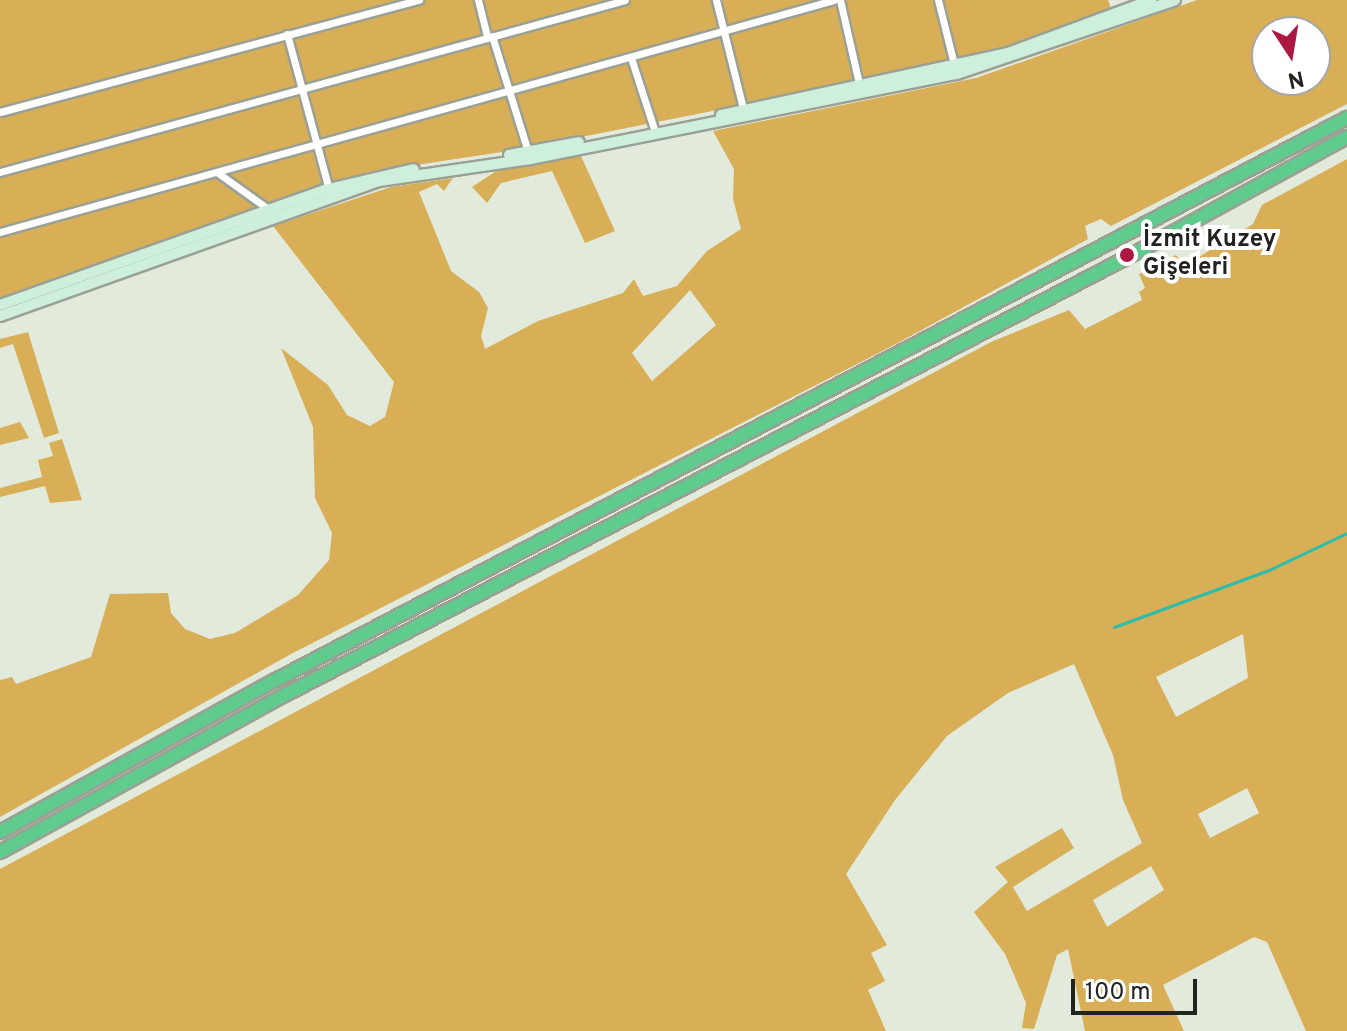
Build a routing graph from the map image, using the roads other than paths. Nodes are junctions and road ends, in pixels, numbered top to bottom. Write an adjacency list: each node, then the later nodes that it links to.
1 (419, 0): 10 (street)
2 (478, 0): 11 (street)
3 (625, 0): 11 (street)
4 (716, 0): 9 (street)
5 (837, 0): 9 (street); 15 (street)
6 (938, 0): 13 (street)
7 (1151, 0): 13 (main road)
8 (1175, 0): 13 (main road)
9 (725, 31): 12 (street); 18 (street)
10 (287, 34): 14 (street); 17 (street)
11 (490, 36): 14 (street); 16 (street)
12 (631, 58): 16 (street); 20 (street)
13 (956, 71): 15 (main road)
14 (303, 87): 22 (street); 24 (street)
15 (861, 90): 18 (main road)
16 (511, 91): 22 (street); 23 (street)
17 (0, 112)
18 (744, 114): 20 (main road)
19 (1347, 118): 31 (highway)
20 (655, 130): 23 (main road)
21 (1347, 137): 32 (highway)
22 (318, 143): 25 (street); 26 (street)
23 (529, 155): 26 (main road)
24 (0, 172)
25 (218, 173): 27 (street); 28 (street)
26 (329, 192): 27 (main road)
27 (273, 212): 29 (main road); 30 (main road)
28 (0, 232)
29 (0, 305)
30 (0, 316)
31 (0, 832)
32 (0, 852)

